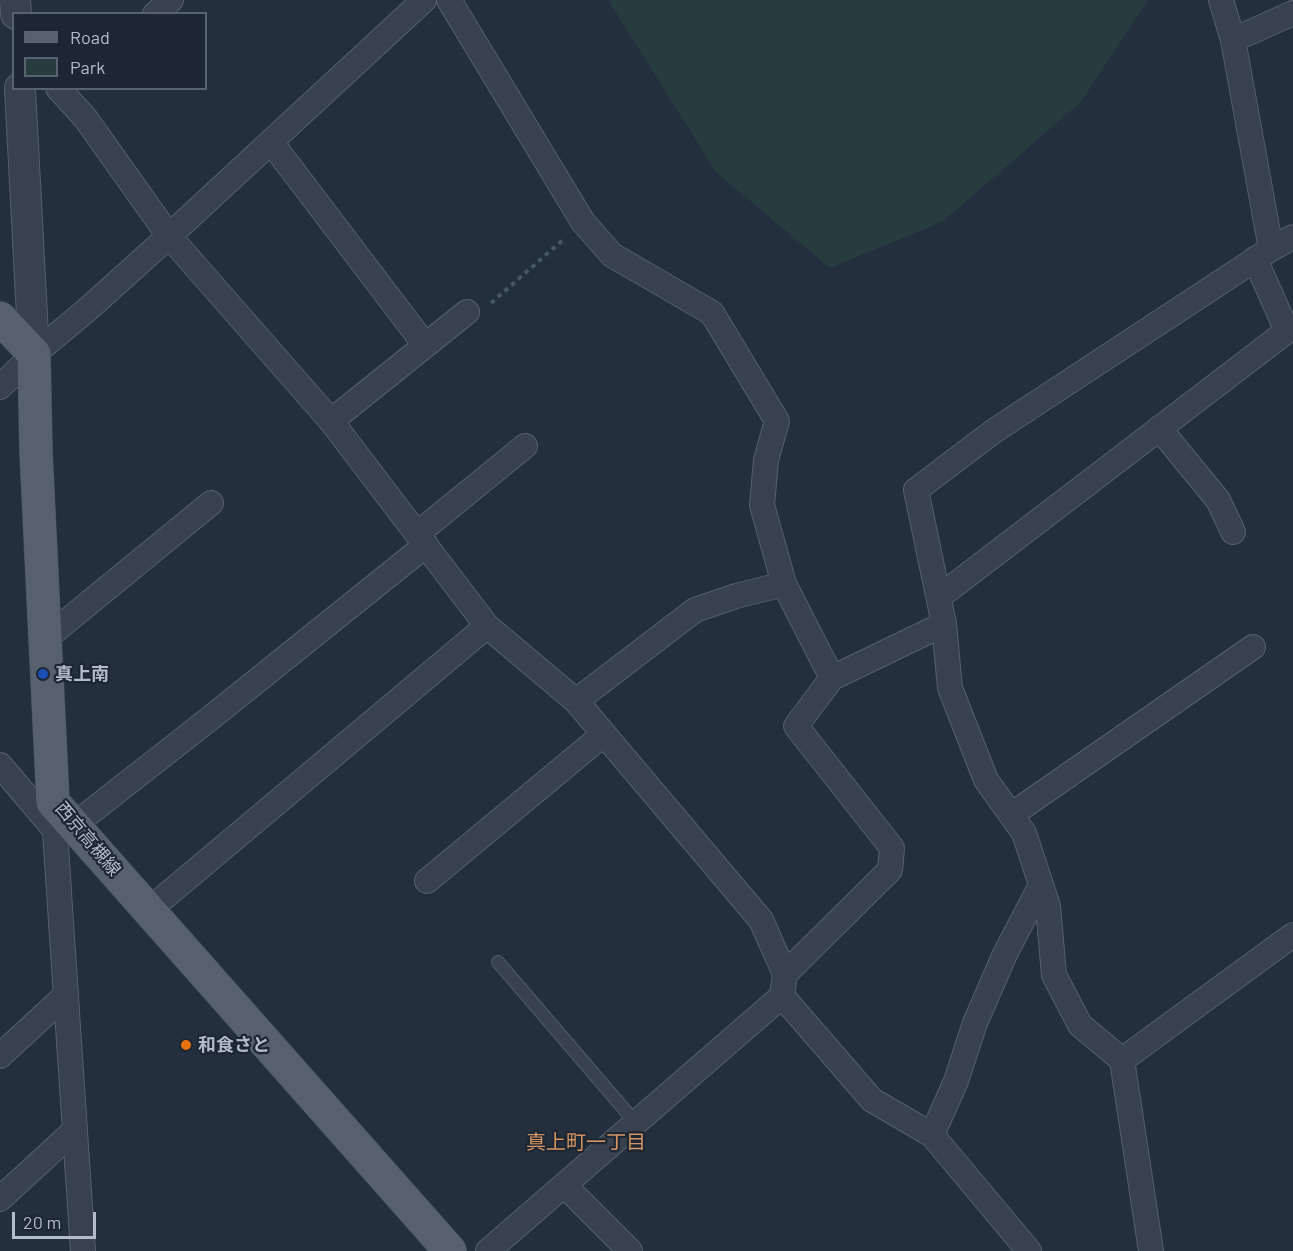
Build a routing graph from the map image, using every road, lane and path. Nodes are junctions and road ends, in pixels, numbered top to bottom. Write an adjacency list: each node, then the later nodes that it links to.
1 (171, 0): 5 (street)
2 (424, 0): 10 (street)
3 (449, 0): 11 (street)
4 (1221, 0): 7 (street)
5 (157, 12)
6 (1293, 13): 7 (street)
7 (1233, 40): 14 (street)
8 (20, 90): 18 (street)
9 (61, 90): 12 (street)
10 (271, 142): 12 (street); 17 (street)
11 (583, 222): 15 (path); 26 (street)
12 (169, 236): 18 (street); 20 (street)
13 (1293, 237): 14 (street)
14 (1263, 254): 21 (street); 27 (street)
15 (467, 312): 17 (street)
16 (0, 318): 18 (main road)
17 (425, 345): 20 (street)
18 (34, 354): 19 (street); 30 (main road, 西京高槻線)
19 (0, 387)
20 (331, 421): 25 (street)
21 (1159, 429): 24 (street); 27 (street)
22 (525, 446): 25 (street)
23 (211, 502): 30 (street)
24 (1233, 532)
25 (421, 539): 29 (street); 37 (street)
26 (784, 584): 32 (street); 33 (street)
27 (939, 597): 28 (street)
28 (944, 624): 32 (street); 36 (street)
29 (487, 626): 33 (street); 40 (street)
30 (45, 639): 37 (main road, 西京高槻線)
31 (1252, 647): 36 (street)
32 (832, 678): 43 (street)
33 (576, 701): 34 (street)
34 (603, 734): 38 (street); 43 (street)
35 (0, 765): 37 (street)
36 (1011, 816): 39 (street)
37 (61, 819): 40 (main road, 西京高槻線); 44 (street)
38 (427, 881)
39 (1041, 885): 46 (street); 49 (street)
40 (149, 910): 53 (main road, 西京高槻線)
41 (1293, 935): 46 (street)
42 (498, 962): 47 (lane)
43 (784, 985): 47 (street); 49 (street)
44 (66, 994): 45 (street); 48 (street)
45 (0, 1056)
46 (1122, 1060): 57 (street)
47 (636, 1123): 50 (street)
48 (75, 1130): 51 (street); 52 (street)
49 (932, 1135): 56 (street)
50 (564, 1185): 54 (street); 55 (street)
51 (0, 1199)
52 (83, 1251)
53 (450, 1251)
54 (488, 1251)
55 (630, 1251)
56 (1029, 1251)
57 (1151, 1251)

